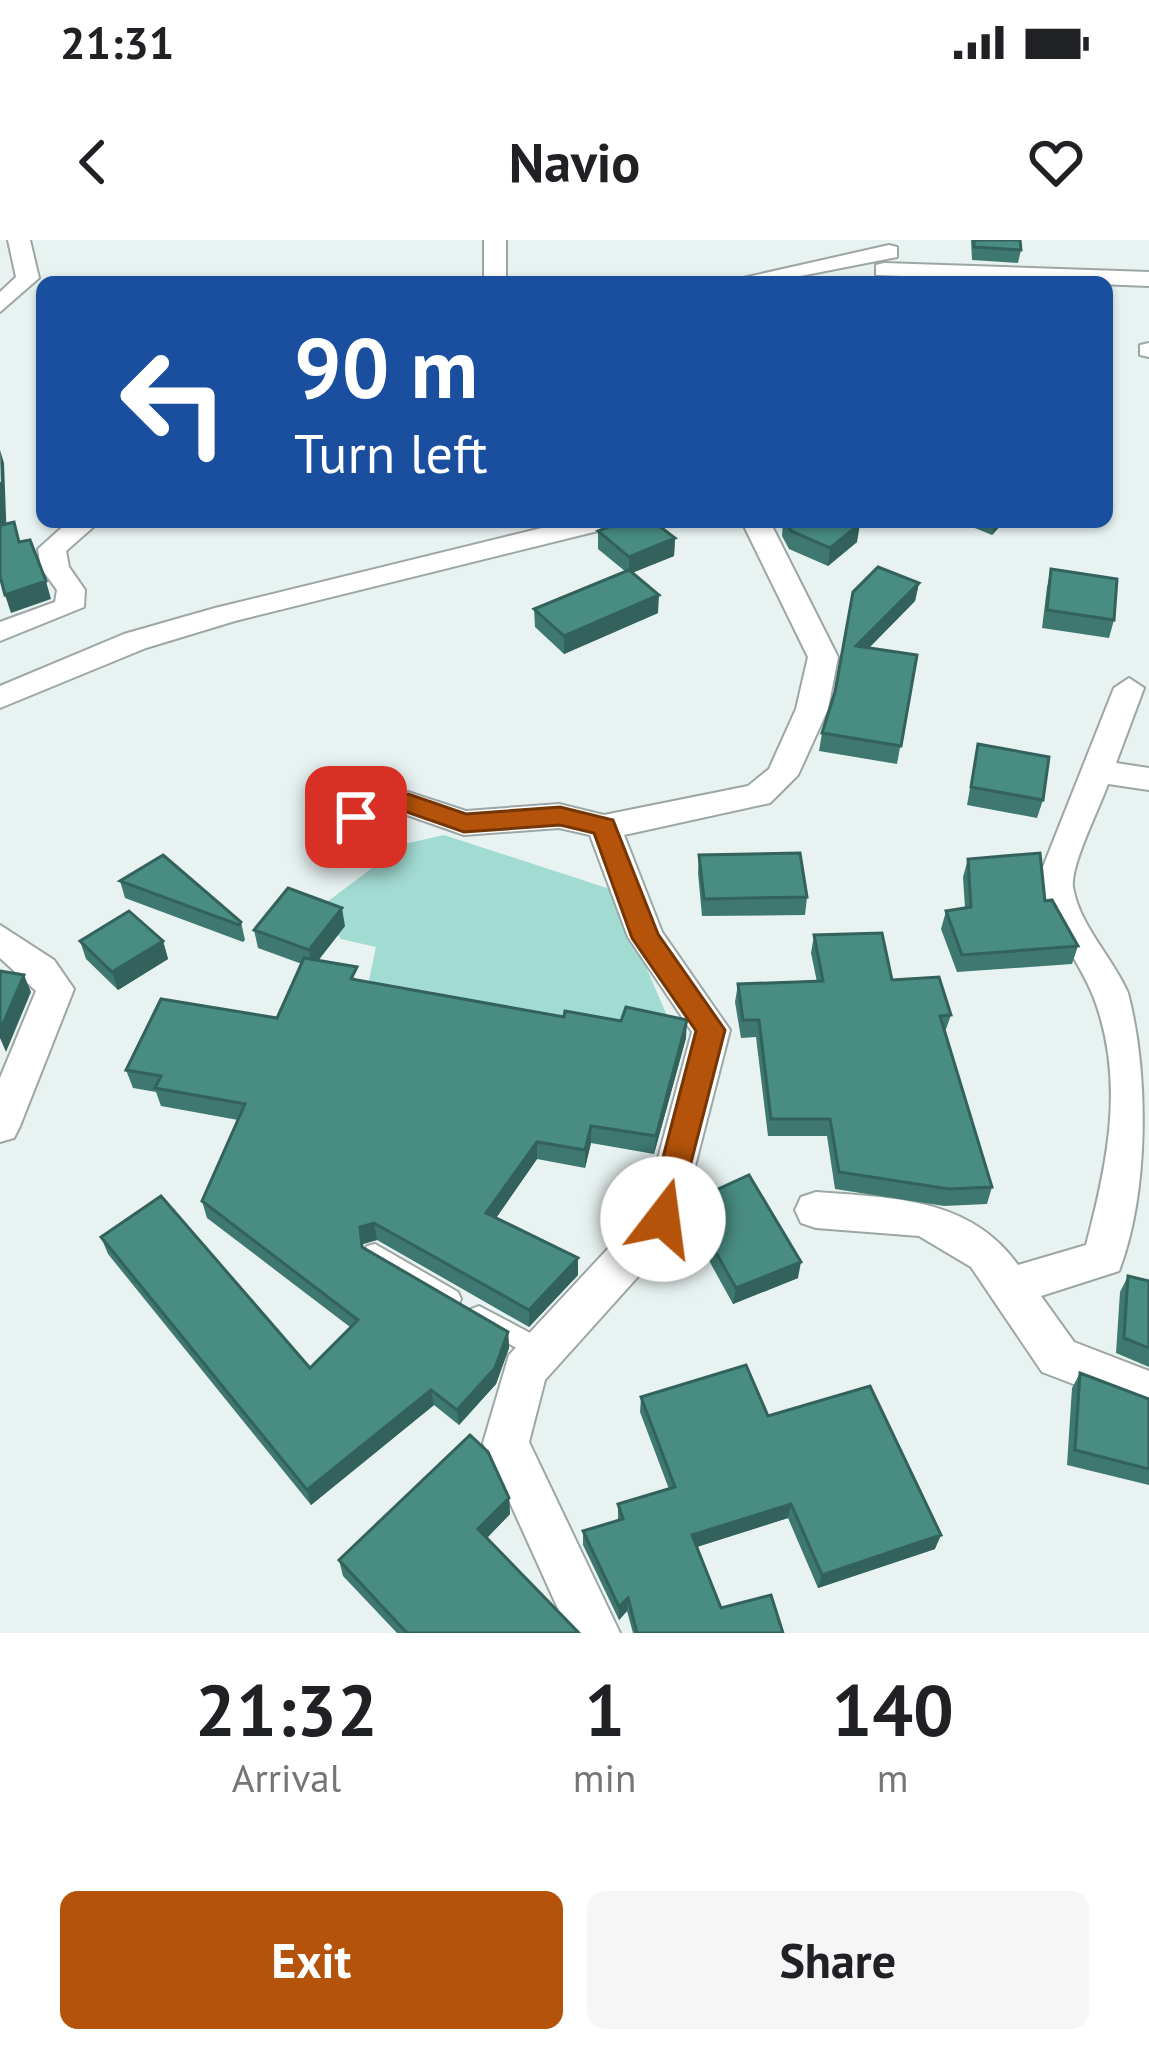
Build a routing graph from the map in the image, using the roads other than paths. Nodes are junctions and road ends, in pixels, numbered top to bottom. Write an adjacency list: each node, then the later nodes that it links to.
1 (19, 240): 9 (street)
2 (495, 240): 4 (street)
3 (887, 261): 5 (street); 6 (street)
4 (495, 276)
5 (779, 276)
6 (1105, 276)
7 (1113, 277): 8 (street)
8 (1149, 279)
9 (0, 305)
10 (79, 528): 13 (street)
11 (576, 528): 15 (street)
12 (759, 528): 19 (street)
13 (0, 632)
14 (1129, 688): 16 (street)
15 (0, 698)
16 (1098, 771): 17 (street); 24 (street)
17 (1149, 779)
18 (356, 817): 19 (street)
19 (604, 827): 25 (street)
20 (0, 938): 21 (street)
21 (0, 1126)
22 (816, 1210): 24 (street)
23 (374, 1253): 25 (lane)
24 (1006, 1288): 26 (street)
25 (543, 1351): 27 (street)
26 (1149, 1392)
27 (595, 1633)

